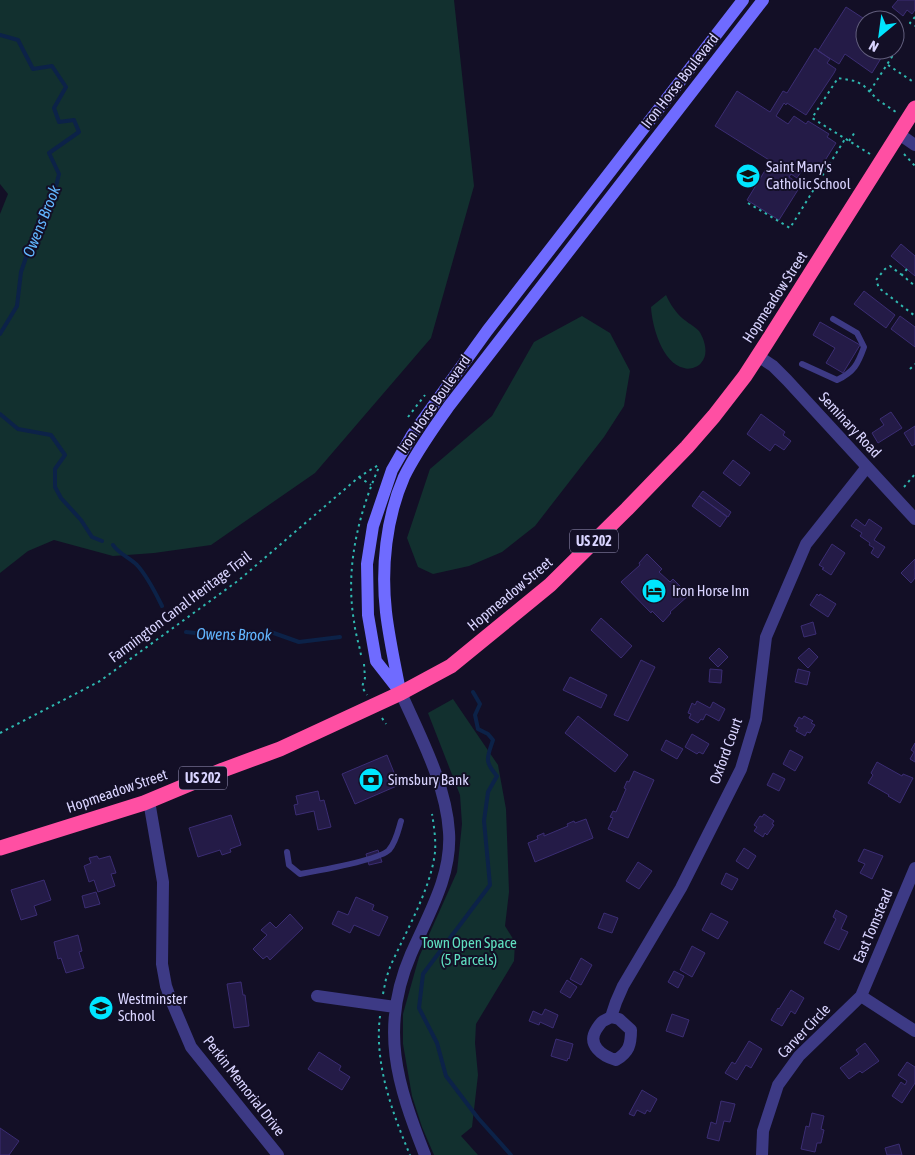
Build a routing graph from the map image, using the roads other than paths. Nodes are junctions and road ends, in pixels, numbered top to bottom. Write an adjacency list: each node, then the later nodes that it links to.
1 (743, 0): 11 (street, Iron Horse Boulevard)
2 (763, 0): 11 (street, Iron Horse Boulevard)
3 (915, 108): 4 (highway, Hopmeadow Street / US 202)
4 (898, 134): 5 (street); 7 (highway, Hopmeadow Street / US 202)
5 (915, 145)
6 (834, 319): 8 (lane)
7 (758, 356): 9 (street, Seminary Road); 11 (highway, Hopmeadow Street / US 202)
8 (802, 364)
9 (866, 467): 10 (street, Seminary Road); 20 (street, Oxford Court)
10 (915, 519)
11 (400, 693): 12 (highway, Hopmeadow Street / US 202); 19 (street)
12 (149, 801): 14 (highway, Hopmeadow Street / US 202); 22 (street, Perkin Memorial Drive)
13 (401, 821): 15 (lane)
14 (0, 848)
15 (287, 852)
16 (915, 868): 18 (street, East Tomstead)
17 (317, 996): 19 (street)
18 (861, 996): 21 (street); 24 (street, Carver Circle)
19 (395, 1007): 23 (street)
20 (611, 1017)
21 (915, 1031)
22 (278, 1155)
23 (425, 1155)
24 (762, 1155)

